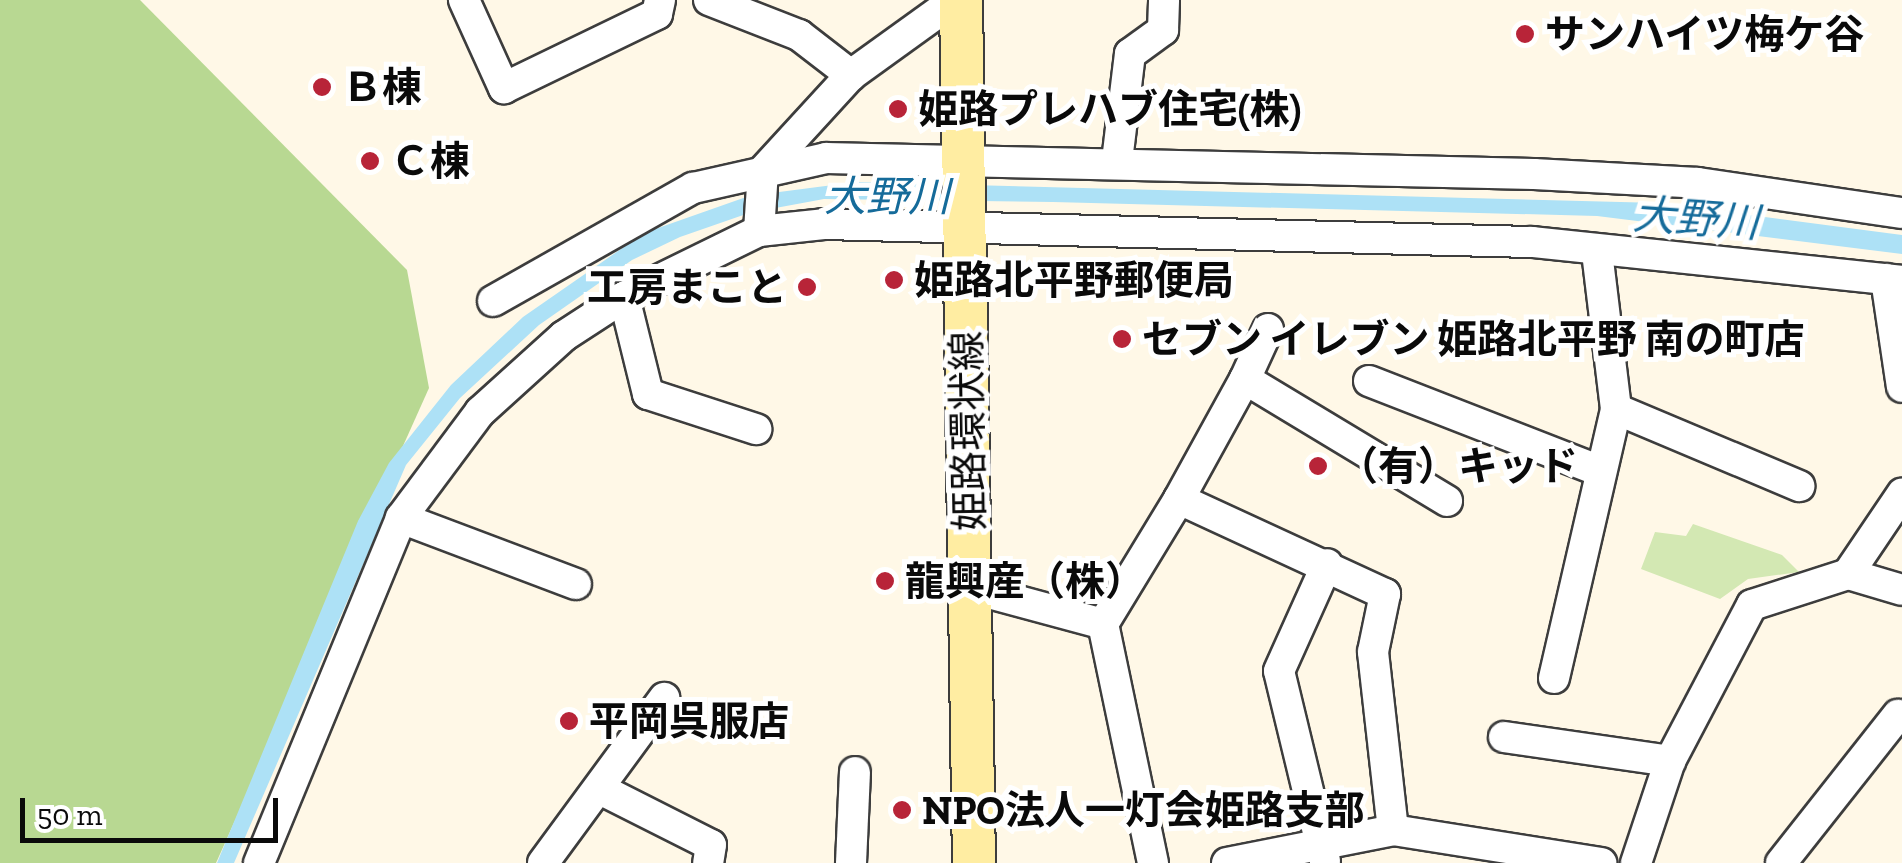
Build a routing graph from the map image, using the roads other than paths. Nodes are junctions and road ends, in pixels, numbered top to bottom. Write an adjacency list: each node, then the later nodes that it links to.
1 (464, 0): 2 (street)
2 (660, 0)
3 (709, 0): 6 (street)
4 (958, 0): 6 (street); 8 (main road, 姫路環状線)
5 (1164, 0): 7 (street)
6 (851, 75): 9 (street)
7 (1118, 161): 8 (street); 10 (street)
8 (965, 162): 9 (street); 11 (main road, 姫路環状線)
9 (763, 170): 12 (street); 16 (street)
10 (1902, 213)
11 (966, 226): 12 (street); 13 (street); 32 (main road, 姫路環状線)
12 (760, 231): 15 (street)
13 (1597, 252): 14 (street); 21 (street)
14 (1894, 280): 20 (street)
15 (624, 297): 22 (street); 28 (street)
16 (493, 301)
17 (1268, 329): 18 (street)
18 (1245, 379): 26 (street); 27 (street)
19 (1368, 381): 23 (street)
20 (1902, 387)
21 (1616, 408): 23 (street); 24 (street)
22 (756, 429)
23 (1600, 471): 35 (street)
24 (1799, 486)
25 (1902, 494): 30 (street)
26 (1180, 499): 29 (street); 34 (street)
27 (1448, 502)
28 (401, 518): 31 (street); 44 (street)
29 (1327, 564): 42 (street); 43 (street)
30 (1848, 574): 33 (street); 39 (street)
31 (576, 584)
32 (970, 588): 34 (street); 48 (main road, 姫路環状線)
33 (1902, 590)
34 (1104, 624): 49 (street)
35 (1554, 678)
36 (664, 698): 41 (street)
37 (1898, 715): 53 (street)
38 (1504, 737): 39 (street)
39 (1670, 761): 52 (street)
40 (855, 772): 47 (street)
41 (600, 789): 45 (street); 46 (street)
42 (1393, 830): 43 (street); 51 (street)
43 (1323, 854): 50 (street)
44 (259, 863)
45 (543, 863)
46 (708, 863)
47 (850, 863)
48 (974, 863)
49 (1154, 863)
50 (1227, 863)
51 (1601, 863)
52 (1636, 863)
53 (1781, 863)

